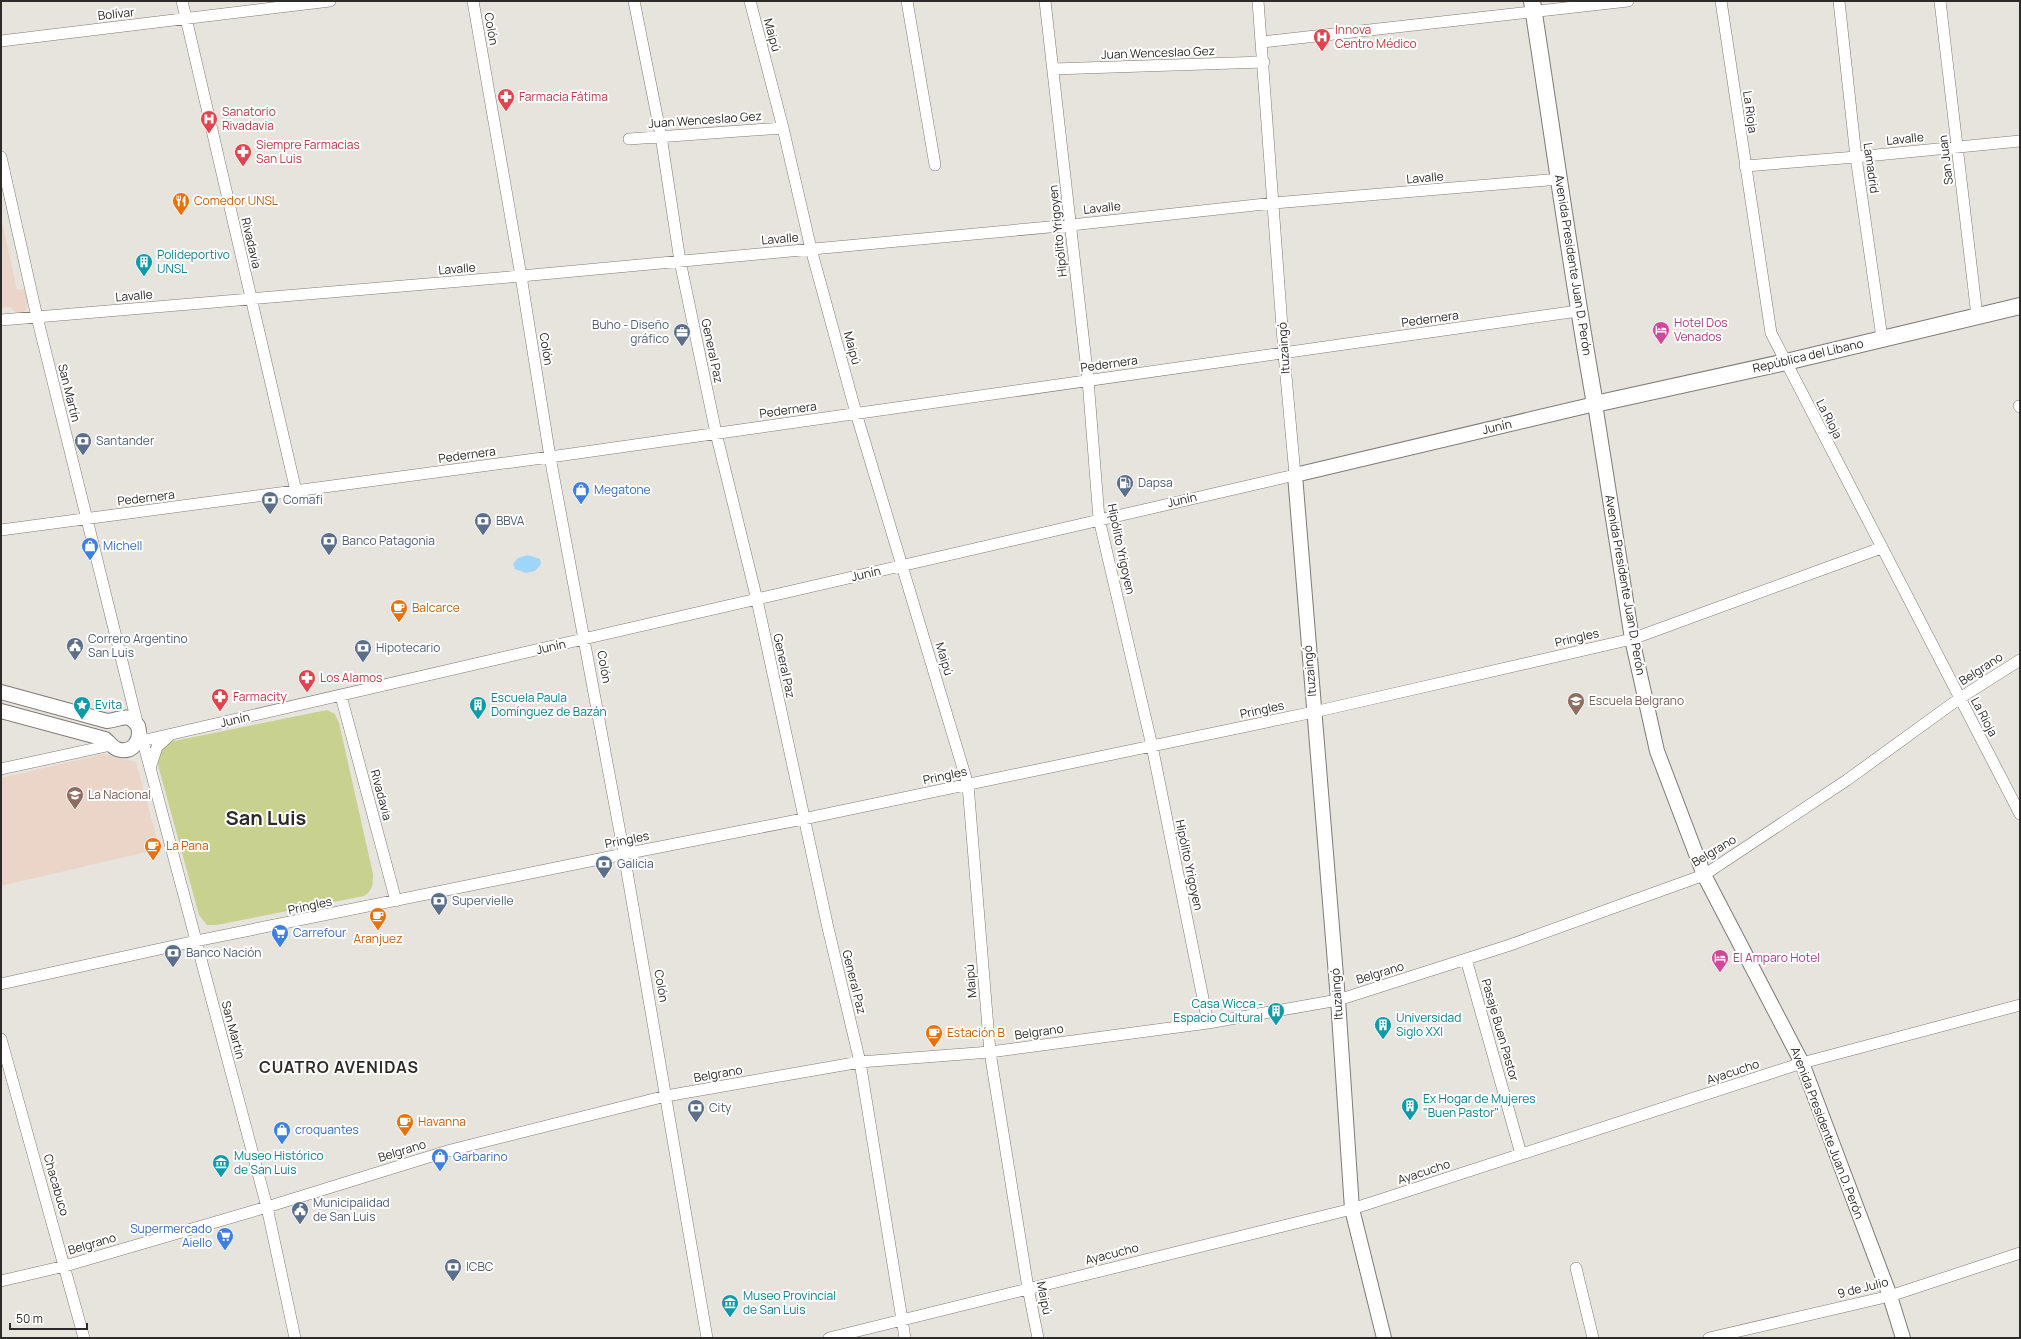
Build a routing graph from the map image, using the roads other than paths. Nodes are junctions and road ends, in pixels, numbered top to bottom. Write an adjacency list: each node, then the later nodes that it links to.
1 (182, 1): 14 (street, Rivadavia)
2 (330, 1): 14 (street, Bolívar)
3 (473, 1): 33 (street, Colón)
4 (634, 1): 20 (street, General Paz)
5 (750, 1): 19 (street, Maipú)
6 (907, 1): 26 (street)
7 (1045, 1): 18 (street, Hipólito Yrigoyen)
8 (1258, 1): 16 (street, Ituzaingó)
9 (1628, 1): 13 (street)
10 (1721, 1): 27 (street, La Rioja)
11 (1839, 1): 24 (street, Lamadrid)
12 (1940, 1): 23 (street, San Juan)
13 (1533, 6): 16 (street); 28 (main road, Avenida Presidente Juan D. Perón)
14 (186, 20): 15 (street, Bolívar); 34 (street, Rivadavia)
15 (1, 41)
16 (1262, 42): 17 (street, Ituzaingó)
17 (1264, 62): 18 (street, Juan Wenceslao Gez); 29 (street, Ituzaingó)
18 (1054, 69): 30 (street, Hipólito Yrigoyen)
19 (783, 128): 20 (street, Juan Wenceslao Gez); 31 (street, Maipú)
20 (661, 136): 21 (street, Juan Wenceslao Gez); 32 (street, General Paz)
21 (629, 139)
22 (2020, 141): 23 (street, Lavalle)
23 (1957, 147): 24 (street, Lavalle); 37 (street, San Juan)
24 (1856, 157): 27 (street, Lavalle); 40 (street, Lamadrid)
25 (1, 158): 38 (street, San Martín)
26 (935, 164)
27 (1745, 166): 42 (street, La Rioja)
28 (1560, 179): 29 (street, Lavalle); 36 (main road, Avenida Presidente Juan D. Perón)
29 (1274, 204): 30 (street, Lavalle); 41 (street, Ituzaingó)
30 (1071, 225): 31 (street, Lavalle); 43 (street, Hipólito Yrigoyen)
31 (811, 249): 32 (street, Lavalle); 45 (street, Maipú)
32 (680, 261): 33 (street, Lavalle); 46 (street, General Paz)
33 (521, 276): 34 (street, Lavalle); 47 (street, Colón)
34 (250, 299): 38 (street, Lavalle); 49 (street, Rivadavia)
35 (2020, 306): 37 (main road, República del Líbano)
36 (1578, 311): 41 (street, Pedernera); 44 (main road, Avenida Presidente Juan D. Perón)
37 (1977, 316): 40 (main road, República del Líbano)
38 (37, 317): 39 (street, Lavalle); 50 (street, San Martín)
39 (1, 320)
40 (1882, 338): 42 (main road, República del Líbano)
41 (1284, 354): 43 (street, Pedernera); 48 (street, Ituzaingó)
42 (1786, 362): 44 (main road, República del Líbano); 53 (street, La Rioja)
43 (1088, 380): 45 (street, Pedernera); 51 (street, Hipólito Yrigoyen)
44 (1595, 404): 48 (street, Junín); 57 (street, Avenida Presidente Juan D. Perón)
45 (856, 413): 46 (street, Pedernera); 54 (street, Maipú)
46 (716, 433): 47 (street, Pedernera); 55 (street, General Paz)
47 (550, 457): 49 (street, Pedernera); 56 (street, Colón)
48 (1295, 475): 51 (street, Junín); 63 (street, Ituzaingó)
49 (296, 491): 50 (street, Pedernera)
50 (86, 519): 52 (street, Pedernera); 65 (street, San Martín)
51 (1099, 519): 54 (street, Junín); 67 (street, Hipólito Yrigoyen)
52 (1, 530)
53 (1881, 548): 57 (street, Pringles); 61 (street, La Rioja)
54 (903, 566): 55 (street, Junín); 70 (street, Maipú)
55 (757, 600): 56 (street, Junín); 72 (street, General Paz)
56 (585, 639): 60 (street, Junín); 73 (street, Colón)
57 (1632, 639): 63 (street, Pringles); 74 (street, Avenida Presidente Juan D. Perón)
58 (2020, 660): 61 (street, Belgrano)
59 (1, 692): 65 (street)
60 (341, 696): 64 (street, Junín); 75 (street, Rivadavia)
61 (1960, 698): 71 (street, La Rioja); 74 (street, Belgrano)
62 (1, 710): 66 (street)
63 (1314, 712): 67 (street, Pringles); 79 (street, Ituzaingó)
64 (174, 734): 65 (street, Junín); 68 (street)
65 (139, 735): 66 (street); 68 (street, San Martín)
66 (111, 745): 69 (street)
67 (1152, 746): 70 (street, Pringles); 81 (street, Hipólito Yrigoyen)
68 (150, 768): 76 (street, San Martín)
69 (1, 769)
70 (968, 785): 72 (street, Pringles); 83 (street, Maipú)
71 (2020, 814)
72 (803, 819): 73 (street, Pringles); 84 (street, General Paz)
73 (624, 854): 75 (street, Pringles); 86 (street, Colón)
74 (1704, 875): 77 (street, Belgrano); 85 (street, Avenida Presidente Juan D. Perón)
75 (396, 902): 76 (street, Pringles)
76 (196, 941): 78 (street, Pringles); 88 (street, San Martín)
77 (1466, 960): 79 (street, Belgrano); 87 (street, Pasaje Buen Pastor)
78 (1, 984)
79 (1338, 1000): 81 (street, Belgrano); 89 (street, Ituzaingó)
80 (2020, 1005): 85 (street, Ayacucho)
81 (1208, 1023): 83 (street, Belgrano)
82 (1, 1039): 91 (street, Chacabuco)
83 (990, 1052): 84 (street, Belgrano); 94 (street, Maipú)
84 (860, 1062): 86 (street, Belgrano); 96 (street, General Paz)
85 (1802, 1063): 87 (street, Ayacucho); 95 (street, Avenida Presidente Juan D. Perón)
86 (666, 1096): 88 (street, Belgrano); 99 (street, Colón)
87 (1521, 1154): 89 (street, Ayacucho)
88 (267, 1207): 91 (street, Belgrano); 98 (street, San Martín)
89 (1352, 1209): 94 (street, Ayacucho); 103 (street, Ituzaingó)
90 (2020, 1253): 95 (street, 9 de Julio)
91 (65, 1266): 93 (street, Belgrano); 97 (street, Chacabuco)
92 (1576, 1268): 104 (street)
93 (1, 1281)
94 (1028, 1288): 96 (street, Ayacucho); 102 (street, Maipú)
95 (1890, 1296): 105 (street, 9 de Julio); 106 (street, Avenida Presidente Juan D. Perón)
96 (901, 1320): 100 (street, Ayacucho); 101 (street, General Paz)
97 (84, 1338)
98 (295, 1338)
99 (708, 1338)
100 (830, 1338)
101 (905, 1338)
102 (1038, 1338)
103 (1384, 1338)
104 (1593, 1338)
105 (1709, 1338)
106 (1903, 1338)

